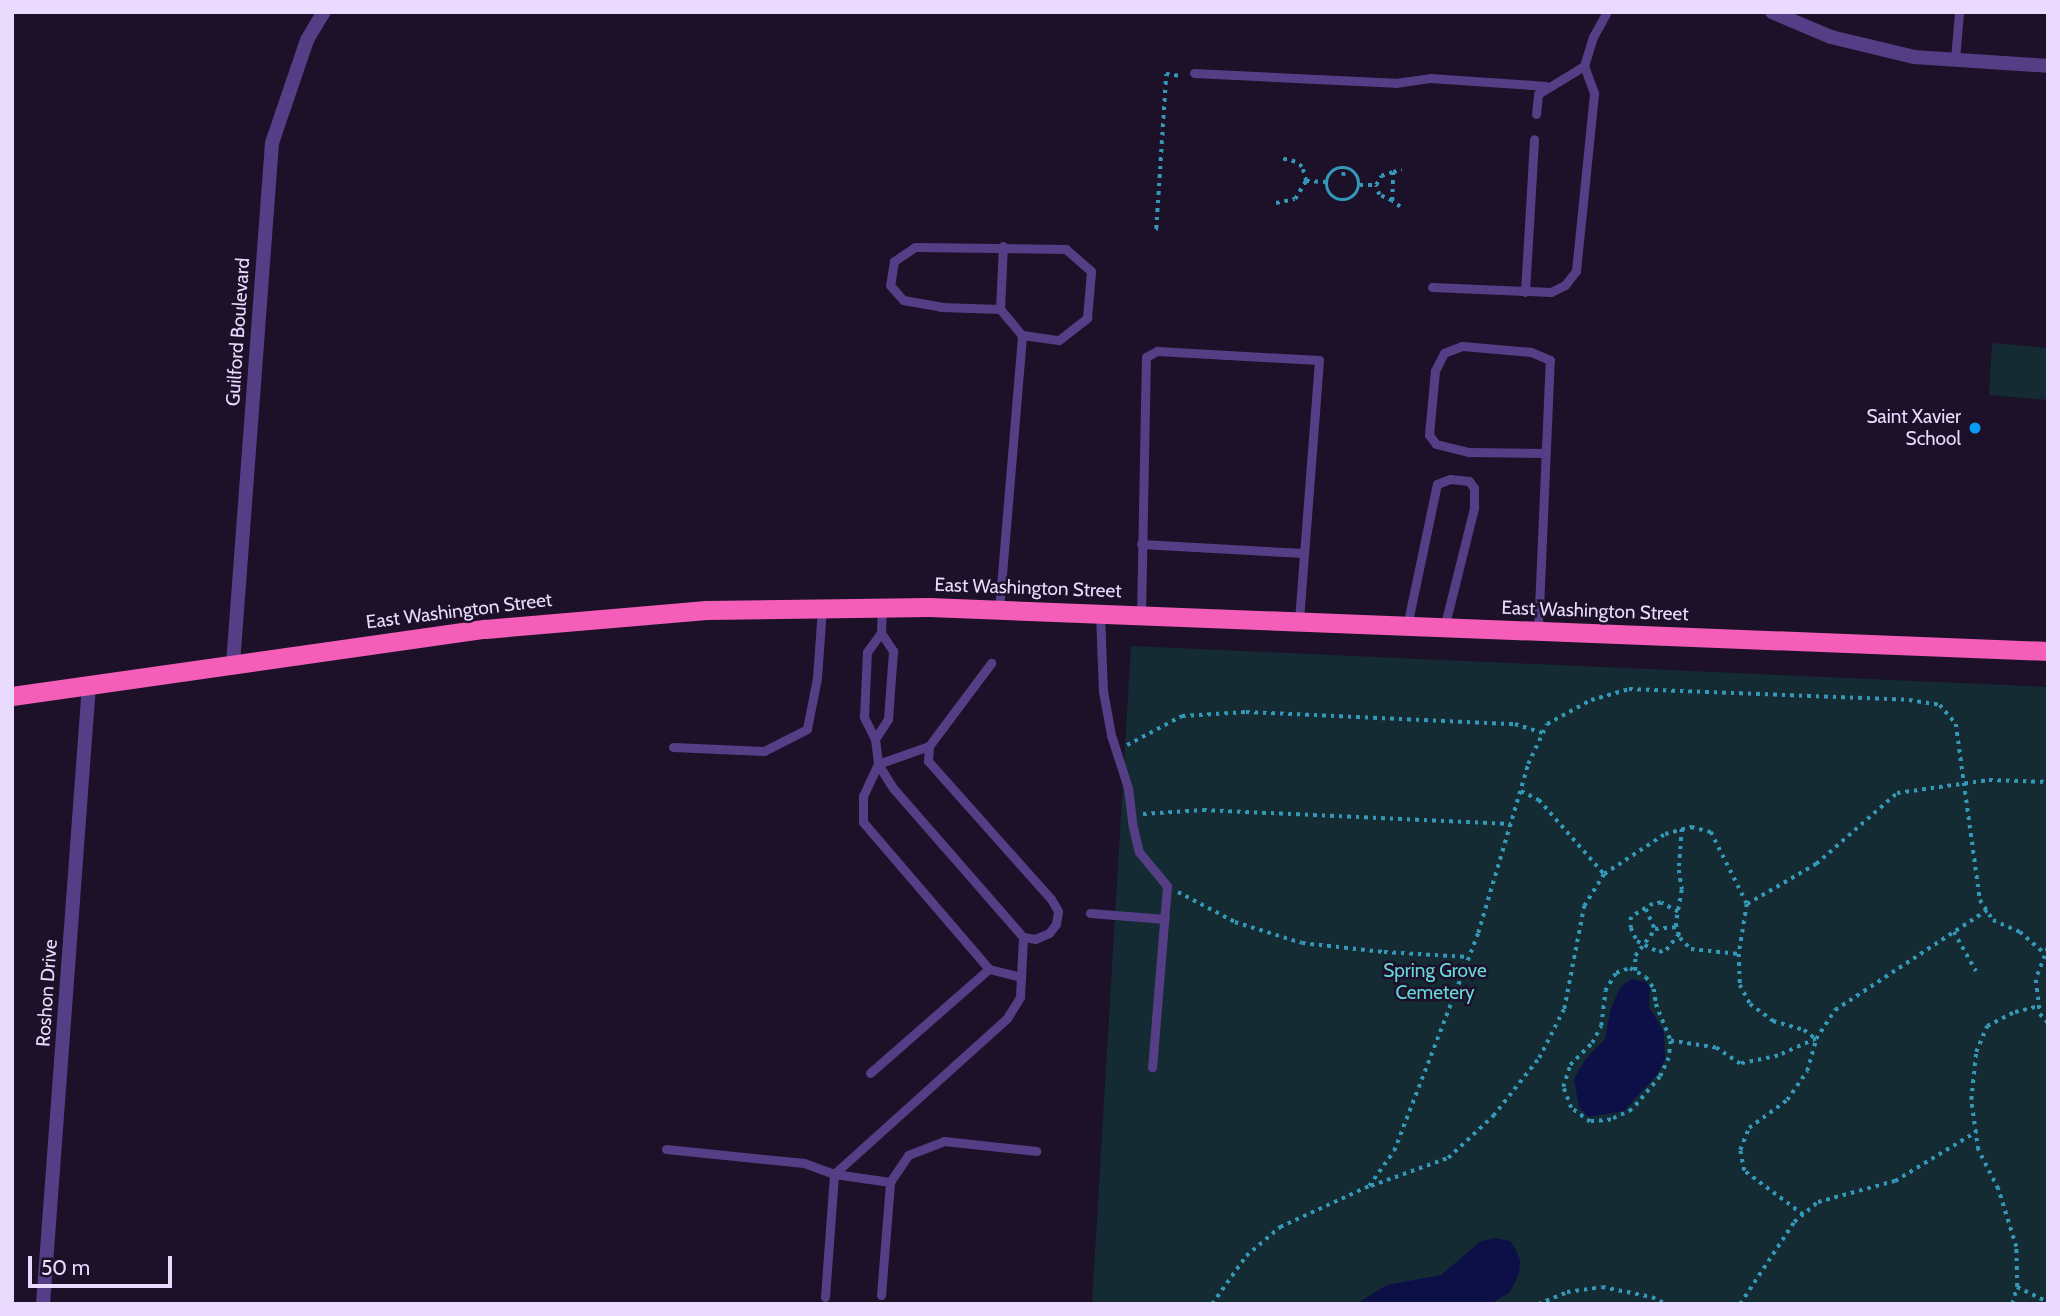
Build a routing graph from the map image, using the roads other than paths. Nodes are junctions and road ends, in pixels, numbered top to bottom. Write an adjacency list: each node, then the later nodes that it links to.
1 (324, 12): 32 (street, Guilford Boulevard)
2 (1607, 12): 6 (lane)
3 (1772, 12): 5 (street)
4 (1959, 12): 5 (lane)
5 (1955, 60): 7 (street)
6 (1584, 66): 9 (lane); 14 (lane)
7 (2048, 66)
8 (1194, 73): 9 (lane)
9 (1546, 86): 10 (lane)
10 (1536, 114)
11 (1534, 139): 14 (lane)
12 (1003, 246): 15 (lane); 15 (lane); 16 (lane)
13 (1432, 287): 14 (lane)
14 (1525, 292)
15 (1000, 309): 16 (lane)
16 (1023, 335): 22 (lane)
17 (1545, 453): 17 (lane); 28 (lane)
18 (1141, 544): 19 (lane); 19 (lane); 24 (lane)
19 (1303, 553): 25 (lane)
20 (881, 607): 21 (highway, East Washington Street); 22 (highway, East Washington Street); 29 (lane)
21 (822, 608): 32 (highway, East Washington Street); 37 (lane)
22 (999, 610): 23 (highway, East Washington Street)
23 (1100, 614): 24 (highway, East Washington Street); 40 (lane)
24 (1141, 615): 25 (highway, East Washington Street)
25 (1299, 622): 26 (highway, East Washington Street)
26 (1406, 626): 27 (highway, East Washington Street); 27 (lane)
27 (1444, 628): 28 (highway, East Washington Street)
28 (1538, 631): 30 (highway, East Washington Street)
29 (881, 633): 35 (lane); 35 (lane)
30 (2048, 651)
31 (991, 663): 36 (lane)
32 (233, 664): 33 (highway, East Washington Street)
33 (89, 685): 34 (highway, East Washington Street); 52 (street, Roshon Drive)
34 (12, 696)
35 (875, 739): 38 (lane)
36 (929, 746): 38 (lane); 41 (lane)
37 (673, 747)
38 (878, 764): 41 (lane); 42 (lane)
39 (1090, 913): 40 (lane)
40 (1164, 919): 44 (lane)
41 (1023, 937): 43 (lane)
42 (989, 969): 43 (lane); 45 (lane)
43 (1021, 977): 48 (lane)
44 (1152, 1067)
45 (870, 1073)
46 (666, 1149): 48 (lane)
47 (1036, 1151): 49 (lane)
48 (834, 1174): 49 (lane); 51 (lane)
49 (890, 1182): 50 (lane)
50 (881, 1295)
51 (825, 1297)
52 (43, 1304)

